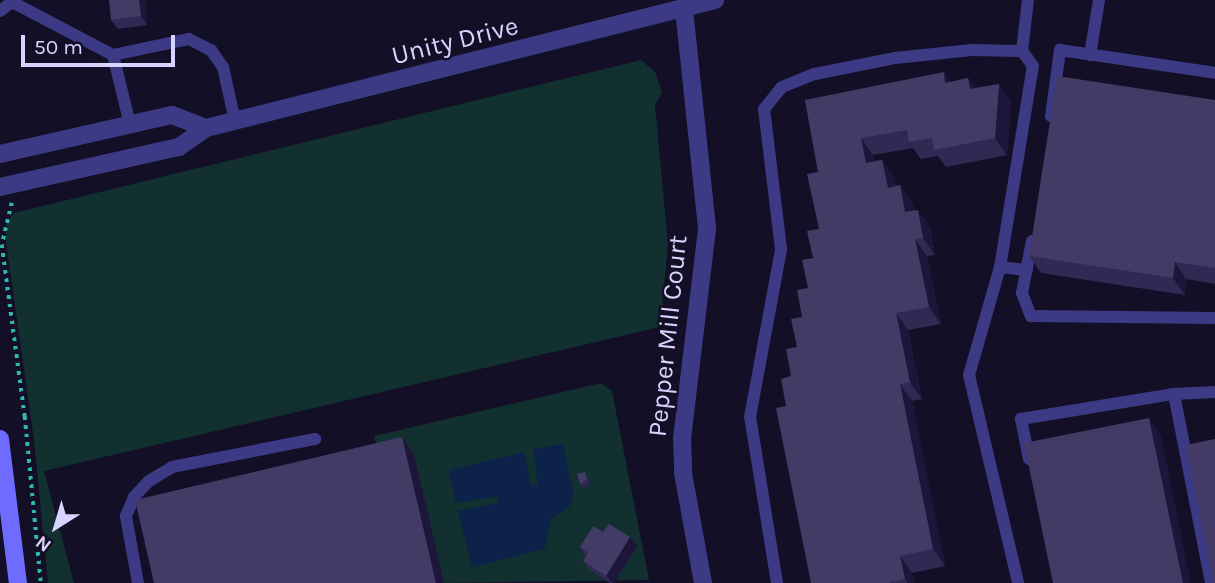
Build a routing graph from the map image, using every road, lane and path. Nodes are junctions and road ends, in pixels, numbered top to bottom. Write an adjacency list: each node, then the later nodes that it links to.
1 (715, 0): 5 (street, Unity Drive)
2 (1028, 0): 7 (lane)
3 (1099, 0): 9 (lane)
4 (11, 1): 6 (lane); 8 (lane)
5 (684, 5): 11 (street, Unity Drive); 30 (street, Pepper Mill Court)
6 (0, 11)
7 (1022, 51): 19 (lane); 31 (lane)
8 (113, 55): 11 (lane); 12 (lane)
9 (1090, 55): 10 (lane); 13 (lane)
10 (1215, 73)
11 (235, 121): 14 (street, Unity Drive)
12 (130, 124): 14 (street); 15 (street)
13 (1050, 127)
14 (206, 128): 16 (street, Unity Drive)
15 (0, 155)
16 (0, 187)
17 (13, 210): 28 (path)
18 (1033, 231): 20 (lane)
19 (1000, 267): 20 (lane); 32 (lane)
20 (1027, 270): 21 (lane)
21 (1215, 317)
22 (1215, 392): 23 (lane)
23 (1174, 394): 26 (lane); 33 (lane)
24 (0, 439): 27 (main road)
25 (315, 439): 29 (lane)
26 (1032, 474)
27 (18, 583)
28 (40, 583)
29 (138, 583)
30 (703, 583)
31 (777, 583)
32 (1018, 583)
33 (1211, 583)

